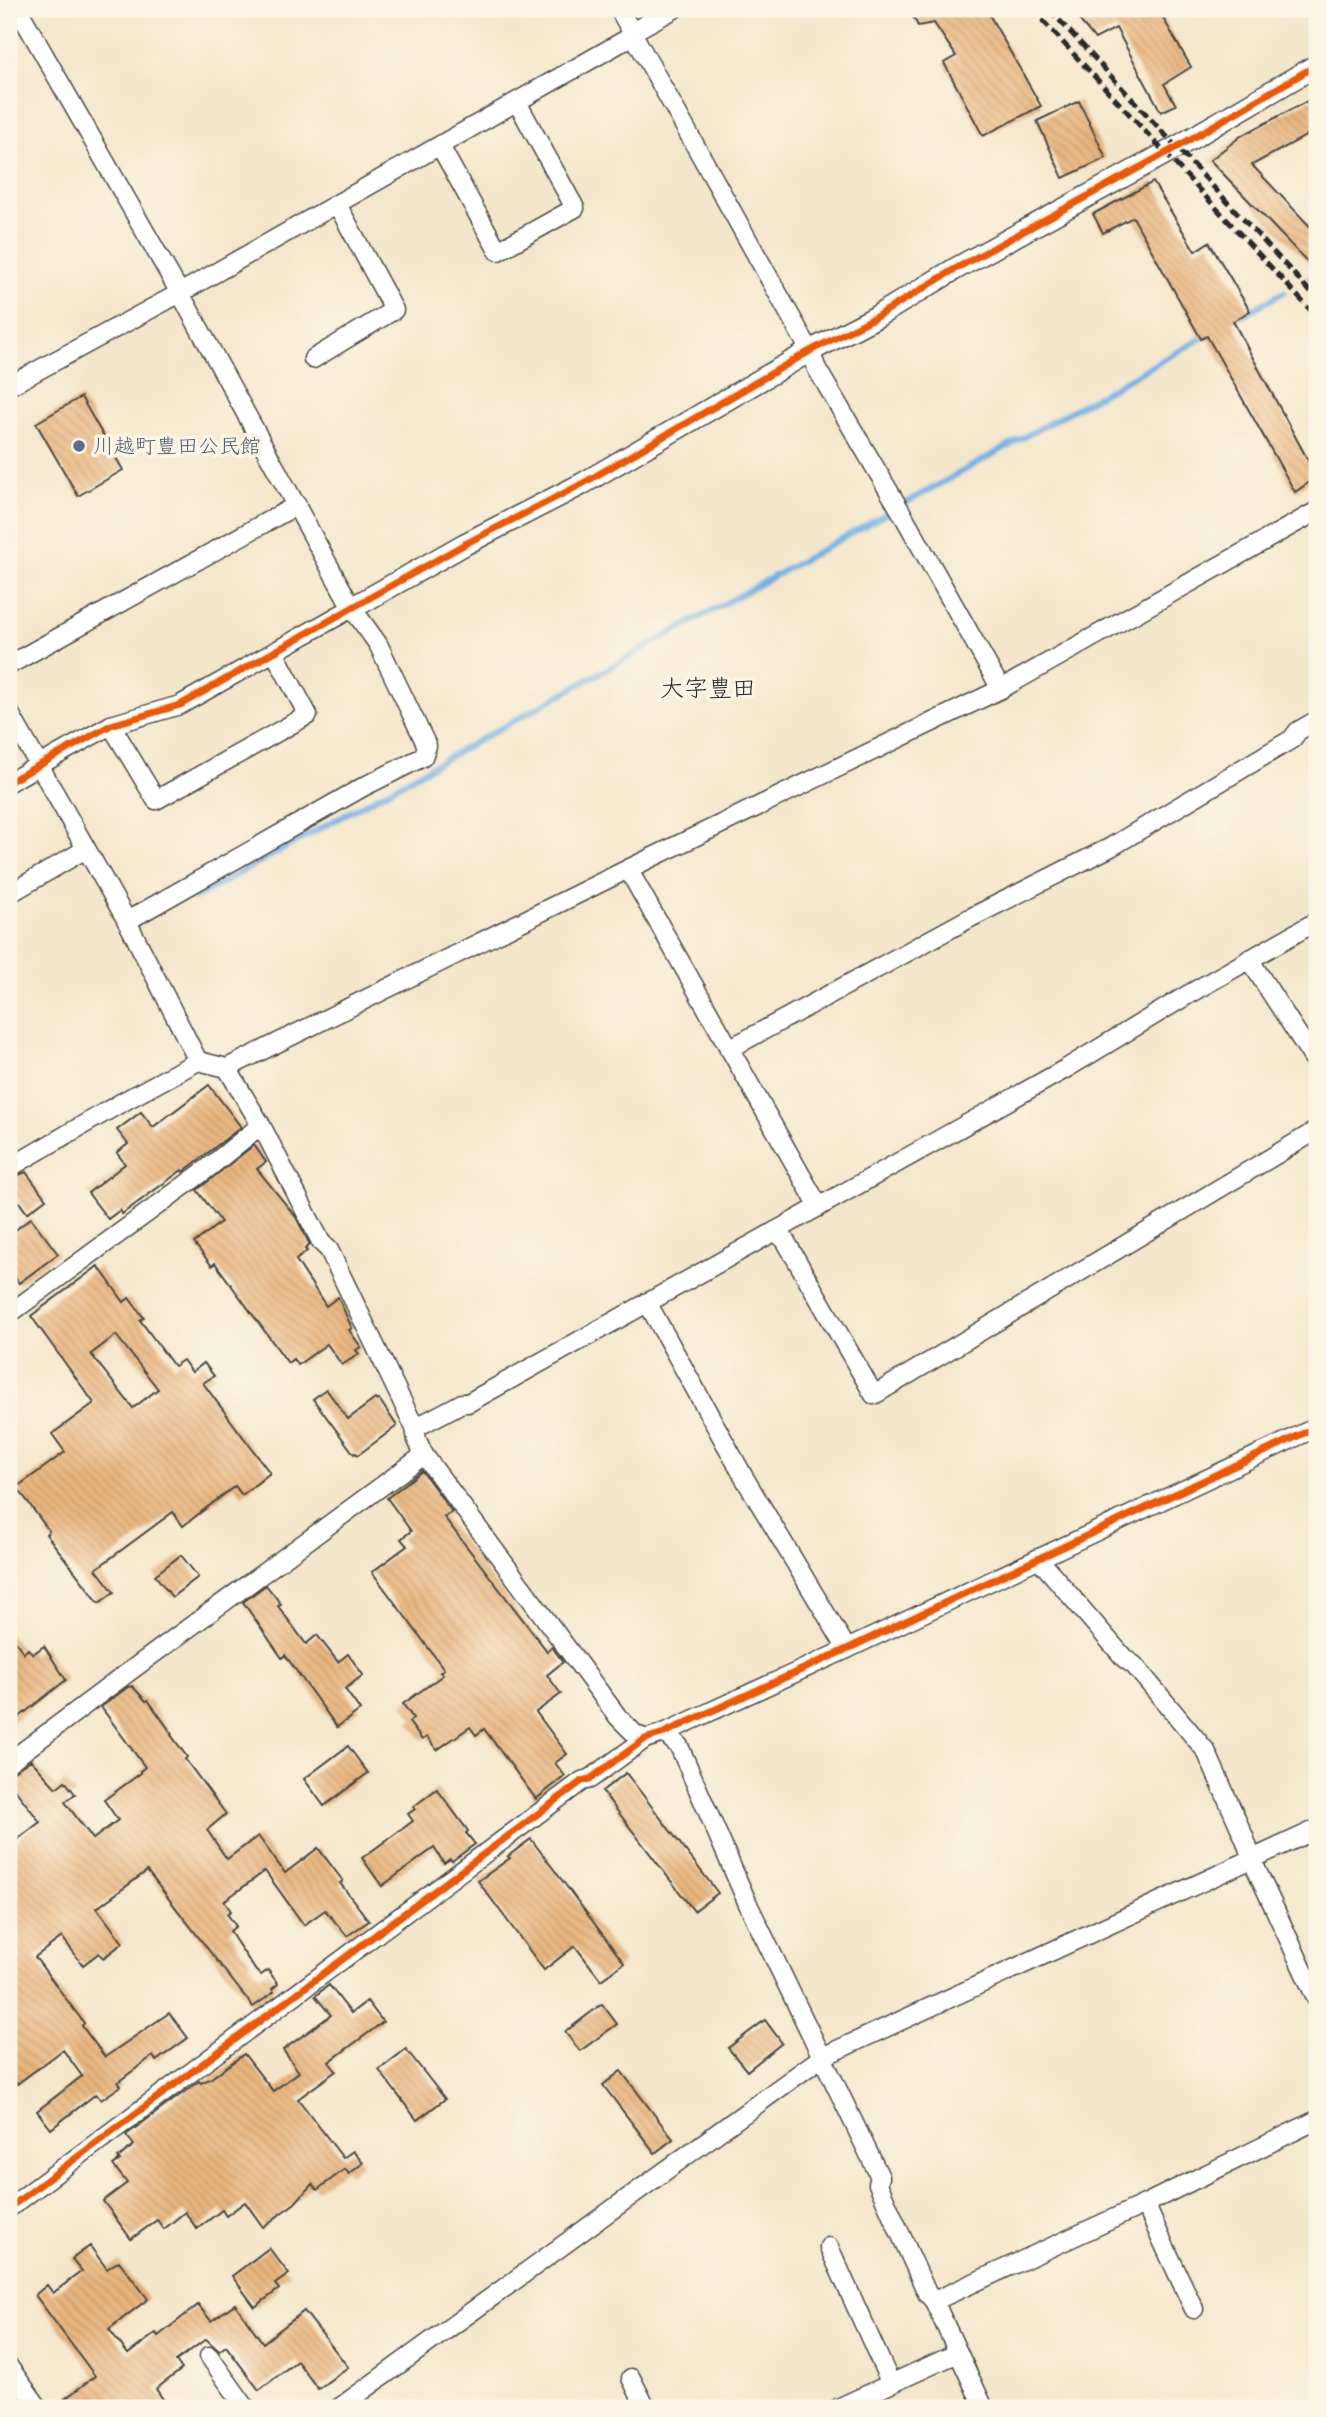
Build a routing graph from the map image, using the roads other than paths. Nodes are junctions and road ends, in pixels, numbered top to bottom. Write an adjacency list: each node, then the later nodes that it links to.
1 (18, 9): 9 (street)
2 (619, 9): 4 (street)
3 (674, 9): 4 (street)
4 (633, 34): 6 (street); 10 (street)
5 (1317, 65): 10 (street)
6 (517, 102): 7 (street); 7 (street)
7 (440, 146): 8 (street)
8 (337, 204): 9 (street); 11 (street)
9 (180, 293): 12 (street); 13 (street)
10 (810, 351): 15 (street); 18 (street)
11 (313, 359)
12 (9, 386)
13 (297, 505): 15 (street); 17 (street)
14 (1317, 511): 18 (street)
15 (352, 608): 16 (street); 27 (street)
16 (274, 652): 21 (street); 21 (street)
17 (9, 665)
18 (1001, 688): 25 (street)
19 (9, 712): 22 (street)
20 (1317, 720): 30 (street)
21 (111, 725): 22 (street)
22 (39, 765): 23 (street); 24 (street)
23 (9, 782)
24 (86, 849): 26 (street); 27 (street)
25 (628, 869): 30 (street); 33 (street)
26 (9, 894)
27 (127, 921): 31 (street)
28 (1317, 921): 29 (street)
29 (1248, 959): 32 (street); 37 (street)
30 (729, 1049): 37 (street)
31 (198, 1061): 33 (street); 36 (street)
32 (1317, 1064)
33 (227, 1068): 34 (street)
34 (261, 1125): 40 (street); 42 (street)
35 (1317, 1130): 38 (street)
36 (9, 1168)
37 (819, 1207): 38 (street)
38 (775, 1231): 39 (street)
39 (647, 1302): 42 (street); 45 (street)
40 (9, 1314)
41 (1317, 1427): 44 (street)
42 (415, 1428): 43 (street)
43 (424, 1455): 47 (street); 48 (street)
44 (1038, 1558): 45 (street); 50 (street)
45 (847, 1650): 46 (street)
46 (664, 1733): 47 (street); 52 (street)
47 (645, 1739): 55 (street)
48 (9, 1762)
49 (1317, 1829): 50 (street)
50 (1252, 1860): 51 (street); 52 (street)
51 (1317, 2000)
52 (822, 2057): 57 (street); 66 (street)
53 (1317, 2120): 54 (street)
54 (1145, 2204): 57 (street); 58 (street)
55 (9, 2208)
56 (829, 2247): 63 (street)
57 (934, 2301): 59 (street)
58 (1194, 2309)
59 (958, 2353): 63 (street); 69 (street)
60 (209, 2356): 65 (street)
61 (9, 2367): 64 (street)
62 (631, 2378): 67 (street)
63 (891, 2384): 68 (street)
64 (39, 2408)
65 (246, 2408)
66 (339, 2408)
67 (646, 2408)
68 (838, 2408)
69 (984, 2408)

